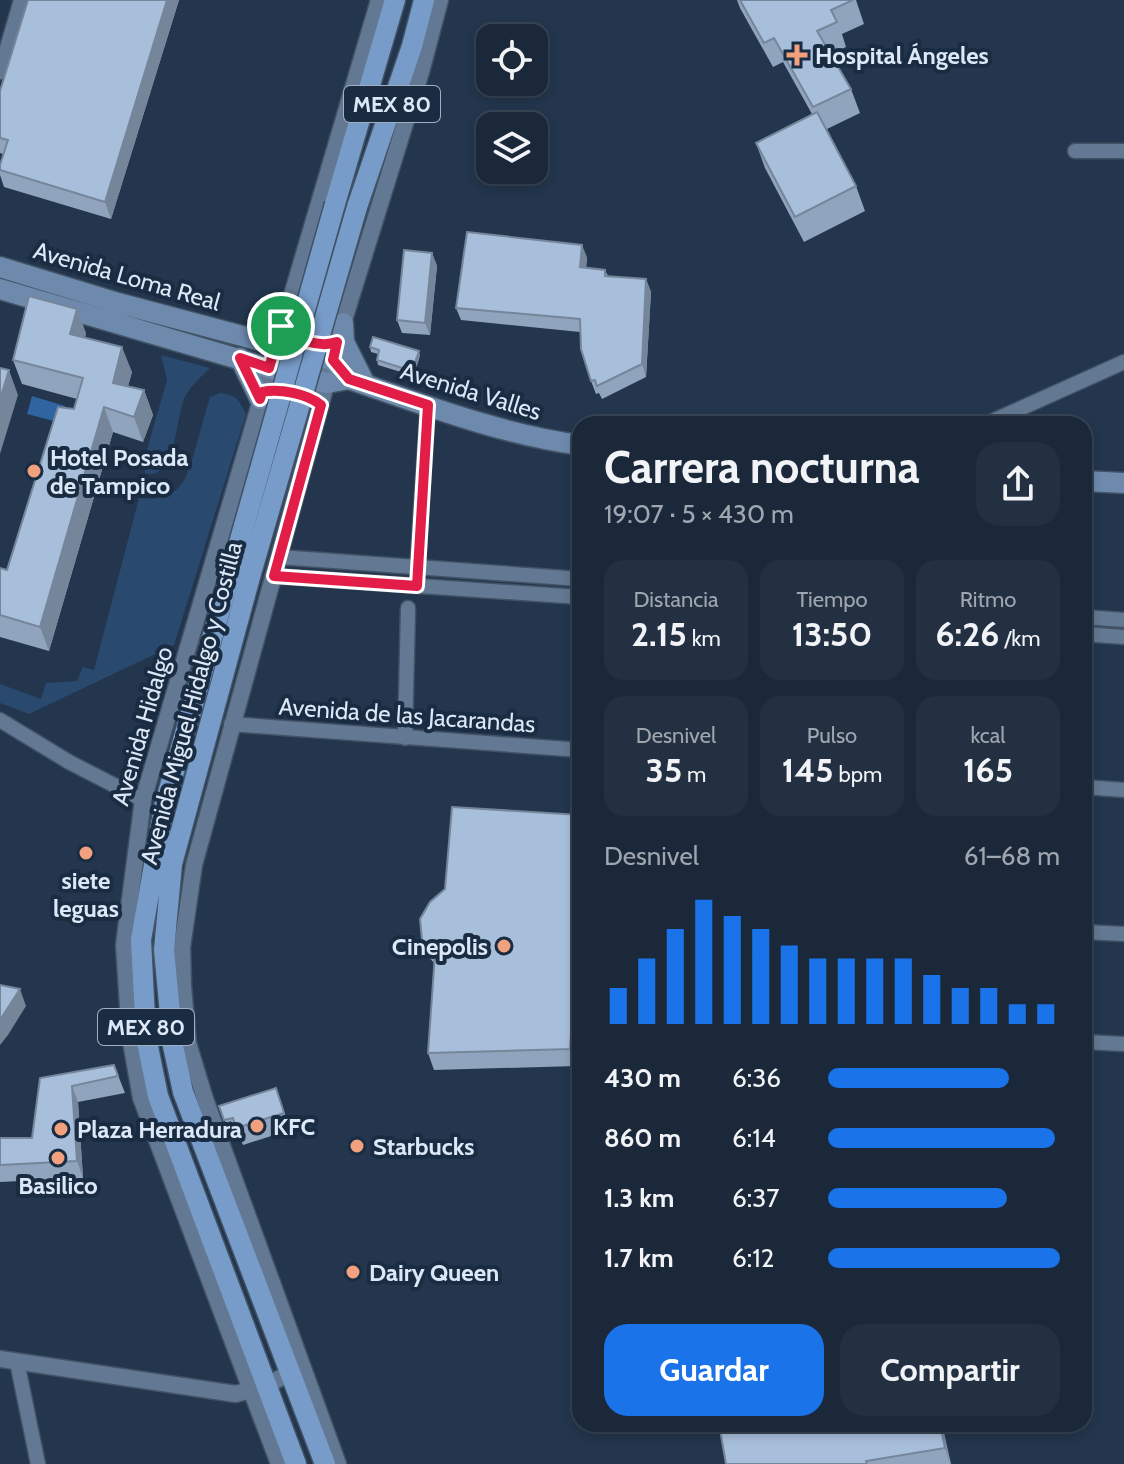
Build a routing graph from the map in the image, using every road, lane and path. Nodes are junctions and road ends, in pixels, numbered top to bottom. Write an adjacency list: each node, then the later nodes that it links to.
1 (21, 0): 6 (street)
2 (379, 0): 11 (street, Avenida Hidalgo)
3 (395, 0): 28 (main road, Avenida Miguel Hidalgo y Costilla / MEX 80, bridge)
4 (424, 0): 28 (main road, Avenida Miguel Hidalgo y Costilla / MEX 80, bridge)
5 (440, 0): 12 (street)
6 (0, 72)
7 (1075, 151): 8 (street)
8 (1124, 151)
9 (0, 267): 11 (main road, Avenida Loma Real)
10 (0, 289): 13 (main road, Avenida Loma Real)
11 (278, 335): 12 (main road, Avenida Loma Real); 15 (street, Avenida Hidalgo)
12 (338, 342): 16 (main road); 16 (main road); 17 (street)
13 (240, 358): 15 (main road, Avenida Loma Real); 18 (main road)
14 (1124, 362): 21 (street)
15 (269, 368): 17 (main road, Avenida Loma Real); 18 (street, Avenida Hidalgo)
16 (357, 382): 17 (main road, Avenida Valles); 20 (main road, Avenida Valles)
17 (327, 383): 19 (street)
18 (261, 396): 19 (street); 45 (street, Avenida Hidalgo)
19 (321, 405): 25 (street)
20 (428, 405): 22 (main road, Avenida Valles); 27 (street)
21 (1004, 416)
22 (572, 444)
23 (1092, 481): 24 (main road)
24 (1124, 483)
25 (279, 557): 26 (street); 29 (street)
26 (333, 561): 27 (street); 31 (street)
27 (418, 567): 30 (street); 32 (street)
28 (240, 576): 49 (main road, Avenida Miguel Hidalgo y Costilla / MEX 80); 53 (main road, Avenida Miguel Hidalgo y Costilla / MEX 80)
29 (274, 576): 31 (street); 40 (street)
30 (572, 578)
31 (334, 580): 32 (street)
32 (417, 586): 33 (street)
33 (572, 596)
34 (408, 608): 41 (street)
35 (1092, 618): 36 (street)
36 (1124, 620)
37 (1092, 635): 38 (street)
38 (1124, 637)
39 (0, 720): 45 (street)
40 (231, 724): 41 (street, Avenida de las Jacarandas); 49 (street)
41 (405, 738): 42 (street, Avenida de las Jacarandas)
42 (572, 749)
43 (1092, 788): 44 (street)
44 (1124, 790)
45 (143, 800): 53 (street, Avenida Hidalgo)
46 (1092, 932): 47 (street)
47 (1124, 934)
48 (1092, 1042): 50 (street)
49 (181, 1044): 52 (main road, Avenida Miguel Hidalgo y Costilla / MEX 80); 58 (street)
50 (1124, 1044)
51 (8, 1360): 53 (street); 54 (street)
52 (290, 1373): 53 (street); 57 (main road, Avenida Miguel Hidalgo y Costilla / MEX 80)
53 (260, 1388): 55 (street, Avenida Hidalgo); 56 (main road, Avenida Miguel Hidalgo y Costilla / MEX 80)
54 (38, 1464)
55 (279, 1464)
56 (296, 1464)
57 (325, 1464)
58 (338, 1464)

